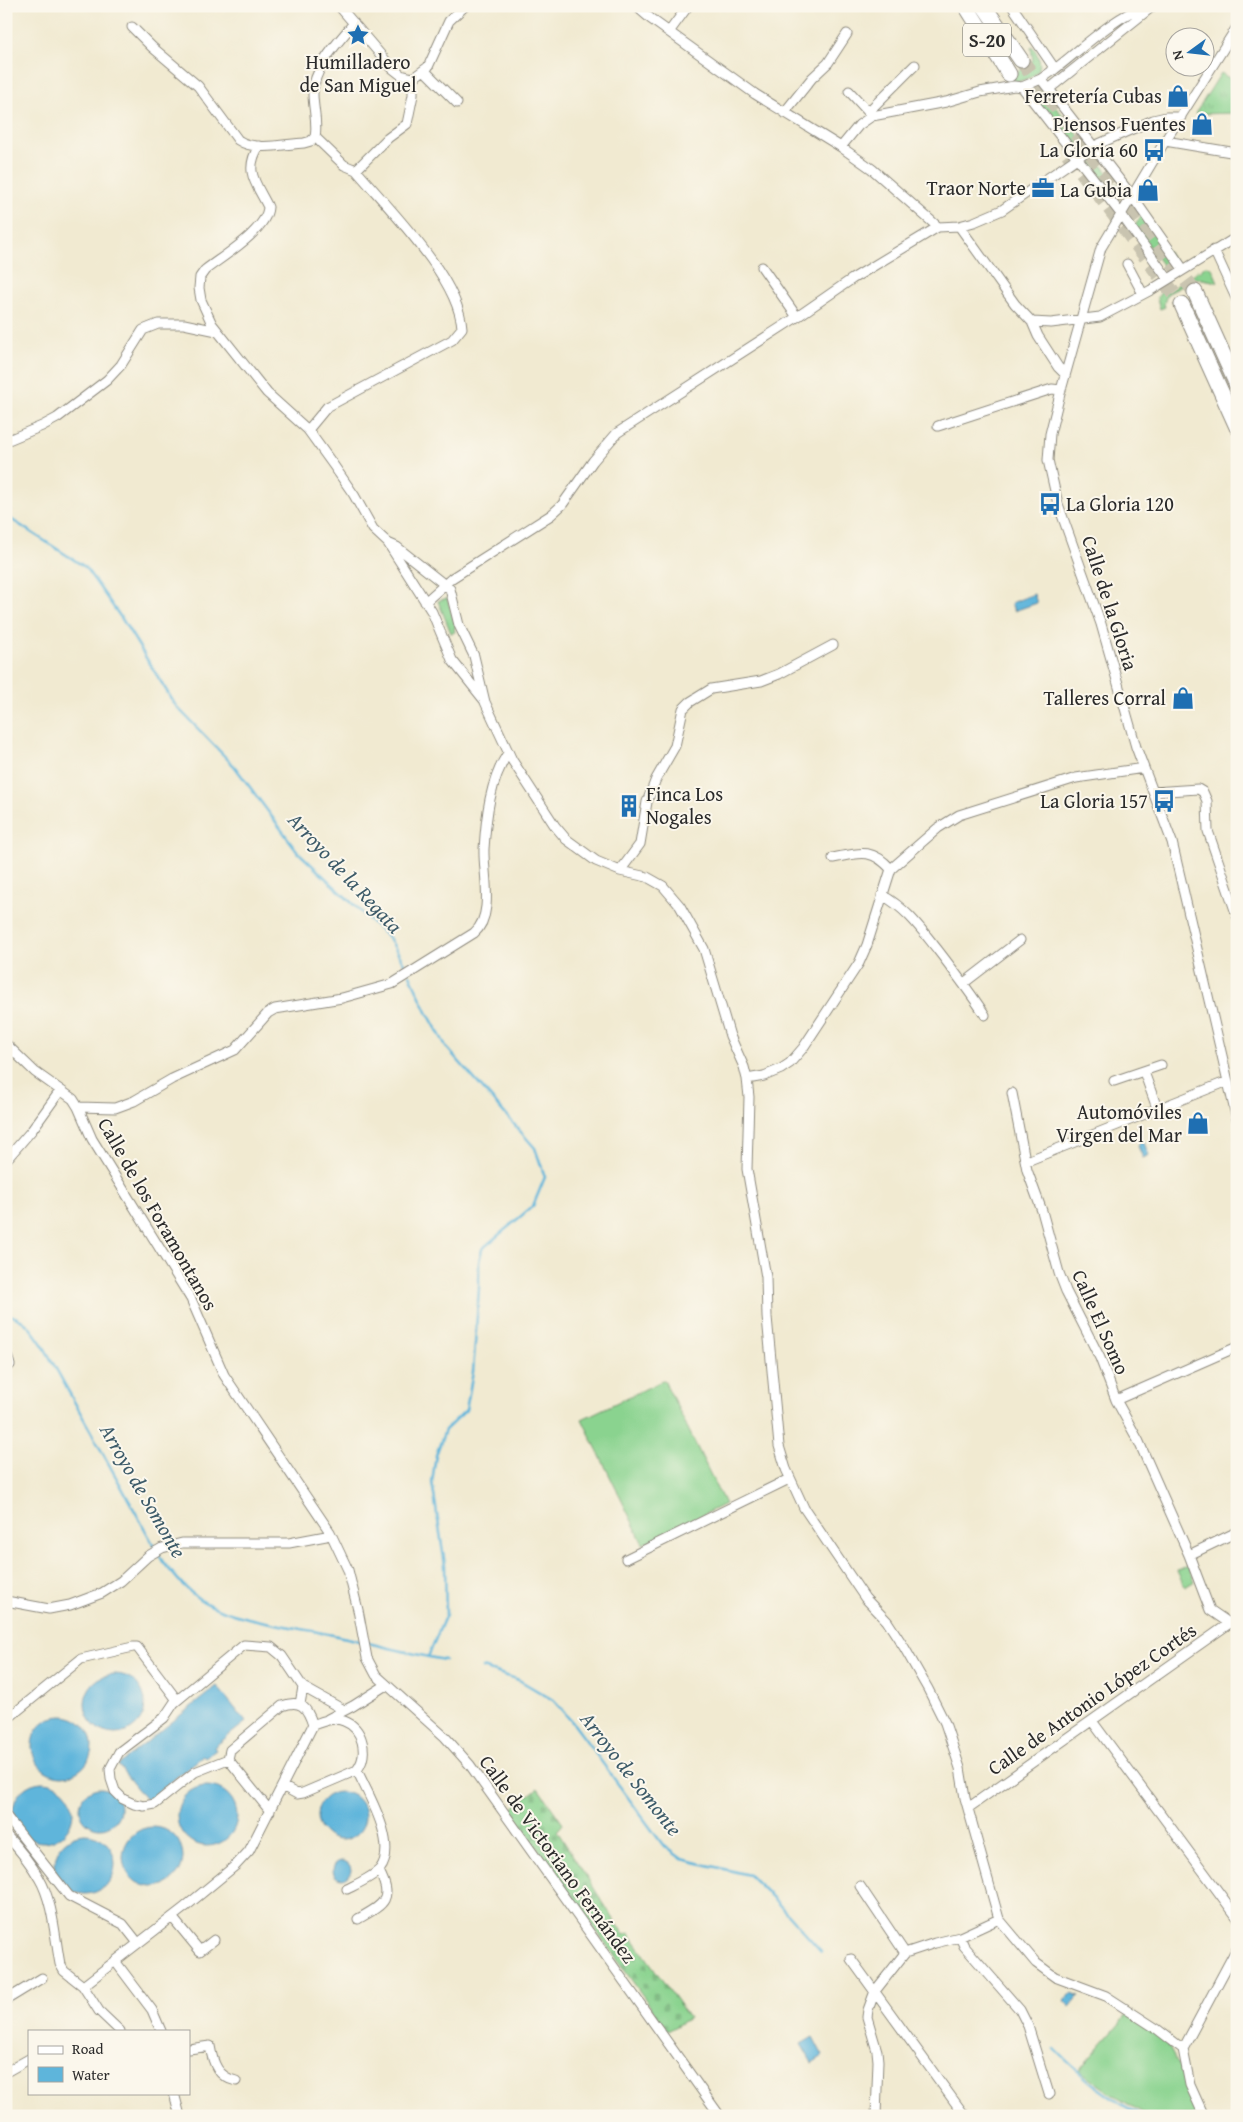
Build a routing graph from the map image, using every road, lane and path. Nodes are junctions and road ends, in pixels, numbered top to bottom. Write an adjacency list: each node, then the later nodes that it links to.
1 (339, 6): 10 (street)
2 (465, 6): 18 (street)
3 (636, 6): 13 (street)
4 (688, 6): 13 (street)
5 (966, 6): 19 (highway, S-20)
6 (984, 6): 15 (highway, S-20)
7 (1012, 6): 17 (street)
8 (1146, 6): 17 (street)
9 (1153, 6): 23 (street)
10 (354, 23): 20 (street); 29 (street)
11 (132, 27): 31 (street)
12 (1237, 27): 28 (street, Calle de la Gloria)
13 (669, 32): 26 (street)
14 (847, 34): 26 (street)
15 (1021, 60)
16 (915, 65): 27 (street)
17 (1055, 69): 21 (street)
18 (424, 70): 20 (street); 25 (street)
19 (1009, 74)
20 (413, 78): 36 (street)
21 (1041, 79): 22 (street); 23 (street)
22 (1022, 87): 27 (street); 35 (street)
23 (1049, 88): 32 (street)
24 (849, 91): 27 (street)
25 (457, 103)
26 (784, 113): 33 (street)
27 (870, 114): 33 (street)
28 (1181, 117): 30 (street, Calle de la Gloria); 32 (street)
29 (315, 137): 31 (street); 36 (street)
30 (1165, 141): 34 (street); 37 (street, Calle de la Gloria)
31 (259, 146): 54 (street)
32 (1094, 146): 35 (street); 37 (street)
33 (841, 147): 40 (street)
34 (1237, 153)
35 (1077, 157): 38 (street); 39 (street)
36 (356, 170): 60 (street)
37 (1132, 196): 38 (street, Calle de la Gloria); 45 (street)
38 (1121, 214): 46 (street); 52 (street, Calle de la Gloria)
39 (958, 226): 40 (street); 53 (street)
40 (938, 227): 51 (street)
41 (1237, 237): 42 (street)
42 (1214, 250): 45 (street); 49 (street)
43 (1127, 264): 48 (street)
44 (762, 267): 51 (street)
45 (1183, 269): 46 (street)
46 (1168, 279): 48 (street)
47 (1195, 292): 56 (highway)
48 (1143, 294): 52 (street)
49 (1237, 300)
50 (1182, 305): 59 (highway)
51 (797, 317): 63 (street)
52 (1082, 318): 53 (street); 55 (street, Calle de la Gloria)
53 (1032, 322): 55 (street)
54 (217, 331): 60 (street); 61 (street)
55 (1066, 374): 57 (street, Calle de la Gloria)
56 (1237, 385)
57 (1061, 390): 58 (street); 68 (street, Calle de la Gloria)
58 (938, 426)
59 (1237, 427)
60 (308, 430): 62 (street)
61 (6, 441)
62 (388, 543): 63 (street); 64 (street)
63 (445, 584): 64 (street); 66 (street)
64 (425, 602): 66 (street)
65 (833, 645): 72 (street)
66 (485, 702): 67 (street)
67 (508, 753): 72 (street); 86 (street)
68 (1144, 768): 69 (street, Calle de la Gloria); 71 (street)
69 (1153, 792): 74 (street); 83 (street, Calle de la Gloria)
70 (833, 858): 71 (street)
71 (891, 869): 73 (street)
72 (620, 871): 81 (street)
73 (882, 895): 76 (street); 81 (street)
74 (1237, 916)
75 (1020, 940): 76 (street)
76 (964, 983): 77 (street)
77 (985, 1015)
78 (6, 1044): 84 (street, Calle de los Foramontanos)
79 (1160, 1064): 80 (street)
80 (1144, 1072): 82 (street); 87 (street)
81 (746, 1079): 95 (street)
82 (1114, 1081)
83 (1228, 1081): 87 (street); 88 (street, Calle de la Gloria)
84 (60, 1091): 86 (street, Calle de los Foramontanos); 89 (street)
85 (1012, 1093): 90 (street, Calle El Somo)
86 (78, 1108): 96 (street, Calle de los Foramontanos)
87 (1157, 1108): 90 (street)
88 (1237, 1120)
89 (6, 1160)
90 (1027, 1161): 94 (street, Calle El Somo)
91 (1237, 1347): 94 (street)
92 (6, 1352): 93 (street)
93 (10, 1365)
94 (1116, 1400): 98 (street, Calle El Somo)
95 (789, 1480): 99 (street); 115 (street)
96 (330, 1532): 100 (street); 102 (street, Calle de los Foramontanos)
97 (1237, 1532): 98 (street)
98 (1189, 1555): 101 (street, Calle El Somo)
99 (626, 1559)
100 (6, 1601)
101 (1233, 1621): 110 (street, Calle de Antonio López Cortés)
102 (362, 1634): 103 (street, Calle de Victoriano Fernández)
103 (386, 1684): 107 (street); 147 (street, Calle de Victoriano Fernández)
104 (303, 1687): 105 (street); 106 (street); 107 (street)
105 (177, 1700): 109 (street); 112 (street)
106 (300, 1704): 111 (street); 112 (street)
107 (344, 1710): 108 (street)
108 (328, 1719): 111 (street); 113 (street)
109 (6, 1720)
110 (1092, 1721): 115 (street, Calle de Antonio López Cortés); 123 (street)
111 (313, 1725): 114 (street)
112 (228, 1759): 116 (street)
113 (358, 1770): 114 (street); 119 (street)
114 (282, 1786): 116 (street)
115 (968, 1808): 125 (street)
116 (270, 1810): 122 (street)
117 (6, 1816): 128 (street)
118 (6, 1835): 134 (street)
119 (379, 1871): 121 (street); 124 (street)
120 (860, 1886): 130 (street)
121 (347, 1889)
122 (172, 1917): 127 (street); 128 (street)
123 (1237, 1917)
124 (358, 1919)
125 (998, 1919): 126 (street); 139 (street)
126 (960, 1937): 130 (street); 145 (street)
127 (214, 1940)
128 (138, 1943): 132 (street)
129 (1237, 1948): 139 (street)
130 (905, 1953): 135 (street)
131 (851, 1959): 135 (street)
132 (115, 1961): 134 (street); 138 (street)
133 (42, 1978): 136 (street)
134 (83, 1986): 137 (street)
135 (875, 1991): 148 (street); 149 (street)
136 (6, 2000)
137 (119, 2030)
138 (160, 2030)
139 (1183, 2049): 150 (street)
140 (190, 2050): 143 (street)
141 (28, 2060): 142 (street)
142 (6, 2072)
143 (236, 2081)
144 (174, 2094): 146 (street)
145 (1049, 2094)
146 (180, 2116)
147 (720, 2116)
148 (876, 2116)
149 (966, 2116)
150 (1204, 2116)

